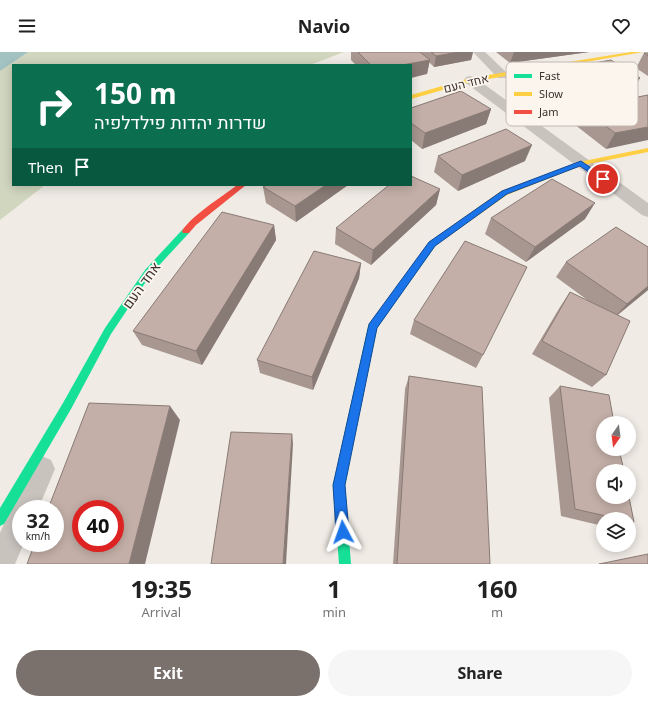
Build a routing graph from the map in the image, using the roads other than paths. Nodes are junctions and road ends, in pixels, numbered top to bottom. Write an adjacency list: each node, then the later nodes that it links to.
1 (479, 52): 5 (street)
2 (640, 52): 3 (street, אחד העם)
3 (580, 62)
4 (506, 74): 5 (street, אחד העם)
5 (502, 75): 6 (street, אחד העם)
6 (470, 80): 7 (street, אחד העם); 8 (street)
7 (412, 98)
8 (506, 107)
9 (532, 126): 11 (street)
10 (648, 150): 11 (street)
11 (581, 163): 13 (street); 19 (street)
12 (241, 186): 14 (street, אחד העם)
13 (648, 211)
14 (66, 406): 15 (street, אחד העם); 16 (street, אחד העם)
15 (29, 500)
16 (0, 520)
17 (12, 539): 18 (street)
18 (1, 564)
19 (345, 564)

